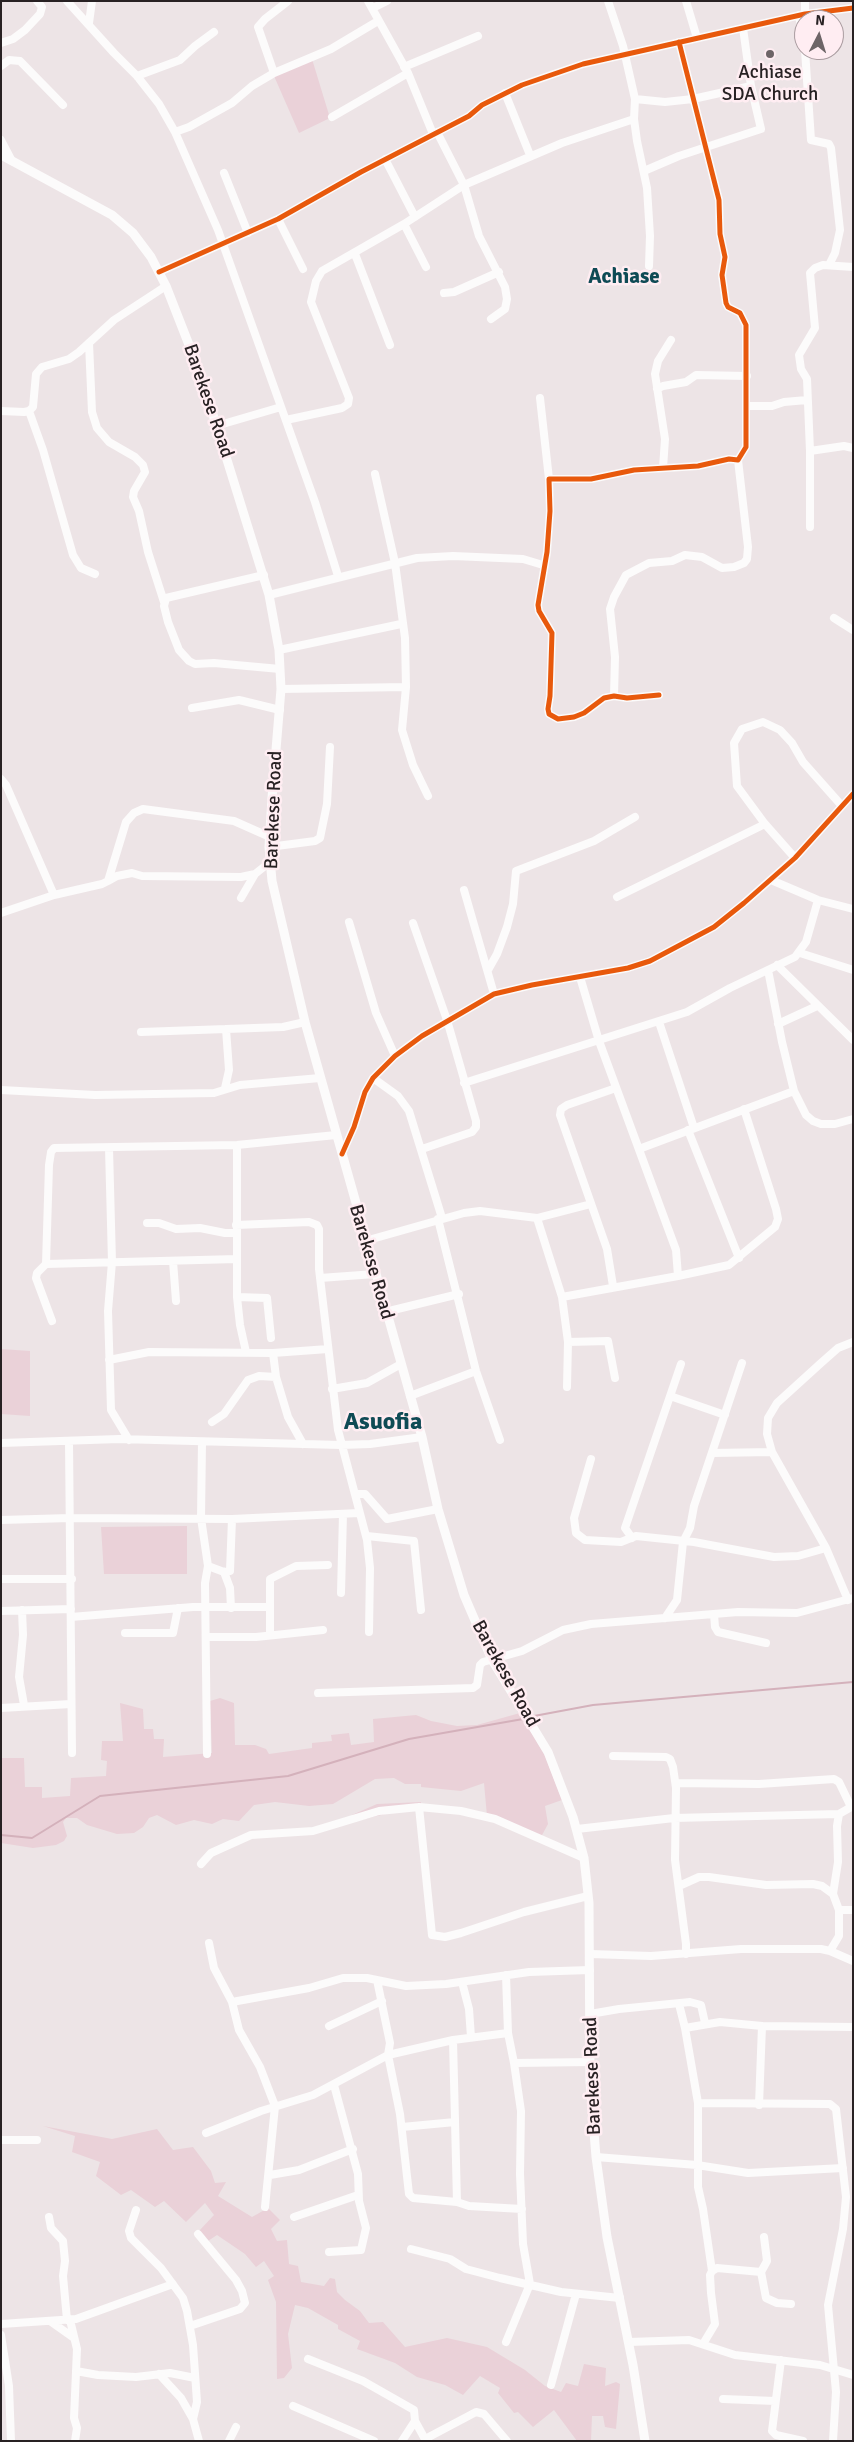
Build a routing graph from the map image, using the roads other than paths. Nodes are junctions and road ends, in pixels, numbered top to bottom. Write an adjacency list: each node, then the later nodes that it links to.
1 (37, 1): 19 (street)
2 (67, 1): 13 (street)
3 (92, 1): 13 (street)
4 (288, 1): 24 (street)
5 (387, 1): 8 (street)
6 (608, 1): 20 (street)
7 (686, 1): 17 (street)
8 (370, 5): 12 (street)
9 (853, 8): 10 (street)
10 (838, 10)
11 (794, 17): 14 (street)
12 (378, 22): 23 (street); 24 (street)
13 (89, 23): 25 (street)
14 (743, 28): 17 (street); 26 (street)
15 (214, 32): 25 (street)
16 (478, 36): 23 (street)
17 (697, 38): 18 (street)
18 (678, 42): 20 (street); 28 (street)
19 (1, 43)
20 (625, 55): 27 (street); 29 (street)
21 (806, 60): 50 (street)
22 (1, 66): 30 (street)
23 (406, 70): 31 (street); 34 (street)
24 (274, 73): 33 (street)
25 (137, 76): 33 (street)
26 (751, 86): 28 (street); 36 (street)
27 (505, 93): 34 (street); 38 (street)
28 (693, 99): 29 (street); 36 (street)
29 (635, 100): 32 (street)
30 (63, 105)
31 (332, 117)
32 (634, 119): 38 (street); 41 (street)
33 (175, 132): 48 (street)
34 (435, 133): 39 (street); 43 (street)
35 (1, 140): 40 (street)
36 (705, 147): 41 (street); 63 (street)
37 (1, 155): 40 (main road, Barekese Road)
38 (530, 155): 43 (street)
39 (385, 159): 44 (street); 45 (street)
40 (12, 161): 55 (main road, Barekese Road)
41 (644, 171): 52 (street)
42 (224, 173): 47 (street)
43 (464, 185): 44 (street); 56 (street)
44 (415, 217): 46 (street)
45 (278, 218): 47 (street); 54 (street)
46 (404, 224): 49 (street); 51 (street)
47 (248, 233): 48 (street)
48 (222, 245): 55 (street); 68 (street)
49 (355, 254): 62 (street); 71 (street)
50 (829, 265): 53 (street); 66 (street)
51 (426, 266)
52 (648, 266)
53 (853, 266)
54 (303, 269)
55 (159, 272): 57 (main road, Barekese Road)
56 (499, 272): 58 (street); 59 (street)
57 (166, 286): 61 (street); 72 (main road, Barekese Road)
58 (444, 293)
59 (492, 319)
60 (671, 340): 64 (street)
61 (89, 342): 69 (street); 86 (street)
62 (390, 345)
63 (747, 376): 64 (street); 67 (street)
64 (657, 389): 76 (street)
65 (540, 398): 78 (street)
66 (807, 400): 67 (street); 74 (street)
67 (747, 406): 75 (street)
68 (281, 407): 71 (street); 72 (street)
69 (29, 410): 70 (street); 82 (street)
70 (1, 411)
71 (286, 420): 84 (street)
72 (216, 426): 83 (main road, Barekese Road)
73 (853, 448): 74 (street)
74 (810, 451): 79 (street)
75 (738, 460): 76 (street); 95 (street)
76 (663, 468): 78 (street)
77 (375, 474): 80 (street)
78 (549, 479): 81 (street)
79 (810, 527)
80 (395, 563): 81 (street); 84 (street); 88 (street)
81 (543, 565): 95 (street)
82 (95, 574)
83 (264, 575): 85 (main road, Barekese Road); 86 (street)
84 (338, 576): 85 (street)
85 (269, 595): 90 (main road, Barekese Road)
86 (164, 602): 91 (street)
87 (834, 618): 89 (street)
88 (401, 624): 90 (street); 92 (street)
89 (853, 630)
90 (279, 650): 91 (main road, Barekese Road)
91 (280, 669): 93 (main road, Barekese Road)
92 (406, 687): 93 (street); 101 (street)
93 (281, 689): 97 (main road, Barekese Road)
94 (659, 695): 95 (street)
95 (614, 696)
96 (192, 708): 97 (street)
97 (280, 710): 105 (main road, Barekese Road)
98 (330, 747): 106 (street)
99 (1, 779): 113 (street)
100 (853, 794): 102 (street)
101 (428, 796)
102 (842, 806): 104 (street); 107 (street)
103 (635, 816): 123 (street)
104 (765, 824): 107 (street); 114 (street)
105 (270, 837): 106 (main road, Barekese Road); 111 (street)
106 (269, 847): 108 (main road, Barekese Road)
107 (795, 858): 110 (street)
108 (270, 862): 109 (street); 130 (main road, Barekese Road)
109 (254, 874): 111 (street); 115 (street)
110 (771, 880): 116 (street); 126 (street)
111 (108, 881): 113 (street)
112 (464, 890): 123 (street)
113 (54, 894): 118 (street)
114 (617, 896)
115 (241, 898)
116 (818, 900): 117 (street); 121 (street)
117 (853, 909)
118 (1, 913)
119 (349, 922): 137 (street)
120 (412, 923): 129 (street)
121 (800, 953): 122 (street); 125 (street)
122 (778, 966): 124 (street); 128 (street)
123 (488, 970): 127 (street)
124 (768, 970): 131 (street); 132 (street)
125 (853, 970)
126 (580, 977): 127 (street); 136 (street)
127 (494, 994): 129 (street)
128 (818, 1006): 132 (street); 135 (street)
129 (446, 1020): 137 (street); 140 (street)
130 (305, 1022): 133 (street); 138 (main road, Barekese Road)
131 (659, 1022): 136 (street); 147 (street)
132 (778, 1024): 144 (street)
133 (226, 1029): 134 (street); 141 (street)
134 (142, 1032)
135 (853, 1040)
136 (599, 1041): 140 (street); 142 (street)
137 (396, 1056): 139 (street)
138 (320, 1078): 141 (street); 148 (main road, Barekese Road)
139 (373, 1078): 151 (street); 153 (street)
140 (464, 1083): 151 (street)
141 (225, 1088): 143 (street)
142 (616, 1088): 152 (street); 154 (street)
143 (1, 1090)
144 (794, 1090): 145 (street); 146 (street)
145 (744, 1109): 147 (street); 160 (street)
146 (853, 1119)
147 (691, 1129): 152 (street); 160 (street)
148 (336, 1135): 149 (street); 153 (main road, Barekese Road)
149 (237, 1145): 150 (street); 158 (street)
150 (109, 1148): 163 (street); 164 (street)
151 (422, 1149): 156 (street)
152 (639, 1149): 166 (street)
153 (342, 1154): 159 (main road, Barekese Road)
154 (591, 1204): 155 (street); 168 (street)
155 (537, 1218): 156 (street); 171 (street)
156 (440, 1219): 159 (street); 169 (street)
157 (147, 1223): 158 (street)
158 (236, 1229): 161 (street); 167 (street)
159 (365, 1241): 165 (main road, Barekese Road)
160 (739, 1258): 166 (street)
161 (237, 1259): 162 (street); 170 (street)
162 (173, 1261): 163 (street); 172 (street)
163 (112, 1262): 164 (street); 181 (street)
164 (46, 1264): 174 (street)
165 (375, 1274): 167 (street); 173 (main road, Barekese Road)
166 (678, 1276): 168 (street)
167 (320, 1278): 178 (street)
168 (613, 1286): 171 (street)
169 (459, 1294): 173 (street); 185 (street)
170 (237, 1297): 175 (street); 179 (street)
171 (562, 1297): 176 (street)
172 (176, 1300)
173 (386, 1312): 183 (main road, Barekese Road)
174 (52, 1321)
175 (271, 1338)
176 (568, 1342): 187 (street); 188 (street)
177 (853, 1342): 202 (street)
178 (328, 1349): 180 (street); 189 (street)
179 (246, 1352): 180 (street); 181 (street)
180 (274, 1353): 186 (street)
181 (109, 1360): 195 (street)
182 (742, 1362): 192 (street)
183 (401, 1364): 189 (street); 190 (main road, Barekese Road)
184 (681, 1364): 191 (street)
185 (476, 1371): 190 (street); 196 (street)
186 (276, 1377): 193 (street); 200 (street)
187 (616, 1378)
188 (567, 1387)
189 (332, 1389): 201 (street)
190 (410, 1396): 194 (main road, Barekese Road)
191 (670, 1396): 192 (street); 214 (street)
192 (725, 1415): 203 (street)
193 (212, 1422)
194 (422, 1437): 201 (street); 206 (main road, Barekese Road)
195 (129, 1440): 197 (street); 198 (street)
196 (500, 1440)
197 (69, 1442): 199 (street); 209 (street)
198 (202, 1442): 200 (street); 210 (street)
199 (1, 1443)
200 (303, 1444): 201 (street)
201 (341, 1445): 205 (street)
202 (772, 1452): 203 (street); 216 (street)
203 (712, 1453): 215 (street)
204 (591, 1459): 214 (street)
205 (355, 1494): 206 (street); 207 (street)
206 (438, 1509): 240 (main road, Barekese Road)
207 (359, 1513): 208 (street); 213 (street)
208 (343, 1514): 211 (street); 222 (street)
209 (70, 1518): 210 (street); 212 (street); 221 (street)
210 (201, 1518): 211 (street); 218 (street)
211 (232, 1519): 219 (street)
212 (1, 1520)
213 (367, 1536): 229 (street); 235 (street)
214 (632, 1538): 215 (street)
215 (683, 1542): 216 (street); 233 (street)
216 (826, 1548): 223 (street)
217 (328, 1565): 227 (street)
218 (208, 1566): 219 (street); 224 (street)
219 (224, 1572): 226 (street)
220 (1, 1579): 221 (street)
221 (72, 1579): 231 (street)
222 (341, 1592)
223 (850, 1599): 232 (street)
224 (206, 1607): 225 (street); 226 (street); 238 (street)
225 (178, 1608): 231 (street); 236 (street)
226 (231, 1608): 227 (street)
227 (270, 1608): 237 (street)
228 (22, 1610): 230 (street); 231 (street); 243 (street)
229 (421, 1610)
230 (1, 1611)
231 (71, 1613): 242 (street)
232 (714, 1614): 233 (street); 239 (street)
233 (665, 1618): 240 (street)
234 (323, 1630): 237 (street)
235 (369, 1632)
236 (125, 1633)
237 (270, 1635): 238 (street)
238 (206, 1637): 246 (street)
239 (766, 1643)
240 (492, 1660): 241 (street); 253 (main road, Barekese Road)
241 (318, 1693)
242 (71, 1704): 243 (street); 245 (street)
243 (24, 1705): 244 (street)
244 (1, 1708)
245 (72, 1753)
246 (207, 1754)
247 (613, 1756): 248 (street)
248 (676, 1783): 249 (street); 252 (street)
249 (852, 1806): 251 (street)
250 (419, 1807): 254 (street); 255 (street); 258 (street)
251 (839, 1814): 252 (street); 257 (street)
252 (674, 1818): 253 (street); 256 (street)
253 (577, 1829): 254 (main road, Barekese Road)
254 (584, 1858): 258 (main road, Barekese Road)
255 (201, 1864)
256 (679, 1886): 257 (street); 264 (street)
257 (833, 1894): 259 (street)
258 (588, 1896): 263 (main road, Barekese Road)
259 (839, 1910): 260 (street); 262 (street)
260 (853, 1910)
261 (209, 1943): 271 (street)
262 (830, 1950): 264 (street); 265 (street)
263 (590, 1954): 264 (street); 266 (main road, Barekese Road)
264 (686, 1954)
265 (853, 1961)
266 (590, 1970): 267 (street); 273 (main road, Barekese Road)
267 (506, 1974): 269 (street); 279 (street)
268 (377, 1980): 269 (street); 270 (street); 271 (street)
269 (462, 1982): 280 (street)
270 (382, 2001): 275 (street); 282 (street)
271 (232, 2002): 288 (street)
272 (679, 2004): 273 (street); 274 (street); 278 (street)
273 (590, 2014): 283 (main road, Barekese Road)
274 (705, 2023): 276 (street); 278 (street)
275 (329, 2026)
276 (762, 2026): 277 (street); 287 (street)
277 (853, 2027)
278 (685, 2028): 286 (street)
279 (508, 2033): 280 (street); 284 (street)
280 (471, 2037): 281 (street)
281 (453, 2040): 282 (street); 289 (street)
282 (388, 2055): 285 (street); 290 (street)
283 (590, 2062): 284 (street); 295 (main road, Barekese Road)
284 (514, 2063): 303 (street)
285 (334, 2085): 288 (street); 294 (street)
286 (698, 2103): 287 (street); 296 (street)
287 (759, 2105): 297 (street)
288 (275, 2106): 291 (street); 298 (street)
289 (455, 2122): 290 (street); 301 (street)
290 (402, 2127): 301 (street)
291 (206, 2133)
292 (1, 2140): 293 (street)
293 (37, 2140)
294 (353, 2149): 298 (street); 299 (street)
295 (596, 2157): 296 (street); 316 (main road, Barekese Road)
296 (697, 2165): 297 (street); 311 (street)
297 (843, 2168): 300 (street)
298 (270, 2175): 302 (street)
299 (358, 2195): 306 (street); 310 (street)
300 (849, 2198): 329 (street)
301 (457, 2202): 303 (street)
302 (265, 2207)
303 (522, 2209): 314 (street)
304 (136, 2210): 313 (street)
305 (49, 2217): 318 (street)
306 (294, 2217)
307 (198, 2234): 321 (street)
308 (764, 2236): 312 (street)
309 (411, 2249): 314 (street)
310 (330, 2252)
311 (712, 2271): 312 (street); 326 (street)
312 (761, 2272): 317 (street)
313 (173, 2284): 318 (street); 321 (street)
314 (530, 2284): 315 (street); 324 (street)
315 (576, 2294): 316 (street); 334 (street)
316 (620, 2298): 325 (main road, Barekese Road)
317 (792, 2304)
318 (68, 2320): 319 (street); 323 (street)
319 (50, 2321): 320 (street); 323 (street)
320 (1, 2324)
321 (190, 2326): 333 (street)
322 (1, 2335): 342 (street)
323 (74, 2338): 330 (street)
324 (506, 2342)
325 (628, 2342): 326 (street); 349 (main road, Barekese Road)
326 (703, 2344): 328 (street)
327 (308, 2359): 339 (street)
328 (781, 2360): 329 (street); 336 (street)
329 (833, 2369): 332 (street); 351 (street)
330 (76, 2371): 331 (street); 343 (street)
331 (159, 2374): 333 (street); 338 (street)
332 (853, 2375)
333 (195, 2378): 338 (street)
334 (552, 2384)
335 (723, 2399): 336 (street)
336 (775, 2401): 350 (street)
337 (293, 2406): 346 (street)
338 (193, 2419): 344 (street)
339 (415, 2421): 341 (street); 347 (street)
340 (236, 2427): 345 (street)
341 (425, 2440): 348 (street)
342 (11, 2441)
343 (75, 2441)
344 (198, 2441)
345 (229, 2441)
346 (374, 2441)
347 (402, 2441)
348 (507, 2441)
349 (645, 2441)
350 (803, 2441)
351 (833, 2441)

